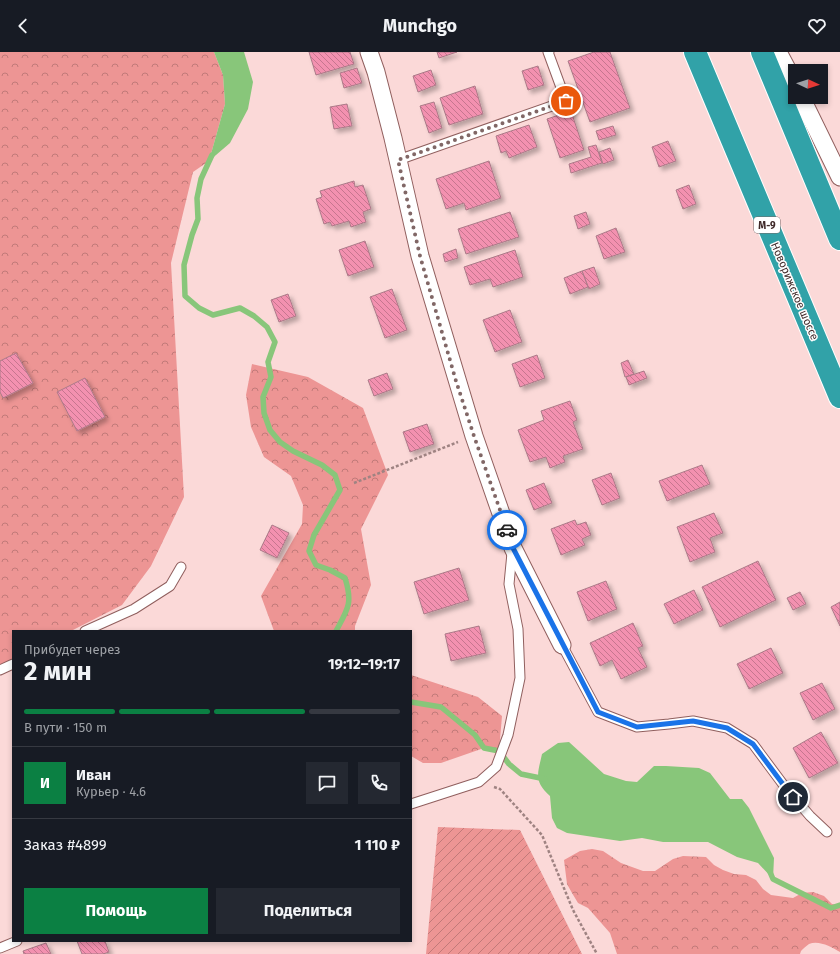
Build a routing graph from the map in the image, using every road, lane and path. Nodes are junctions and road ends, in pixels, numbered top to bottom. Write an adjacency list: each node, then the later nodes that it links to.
1 (369, 52): 8 (street)
2 (550, 52): 8 (lane)
3 (695, 52): 11 (highway, Новорижское шоссе / М-9)
4 (762, 52): 10 (highway)
5 (778, 52): 6 (street)
6 (788, 71)
7 (804, 104): 9 (street)
8 (398, 160): 12 (street)
9 (840, 176)
10 (840, 239)
11 (840, 397)
12 (474, 436): 13 (path); 14 (street)
13 (354, 483)
14 (513, 548): 17 (street); 20 (lane)
15 (181, 567): 16 (lane)
16 (87, 630)
17 (562, 645): 22 (lane)
18 (12, 664): 19 (lane)
19 (0, 670)
20 (479, 782): 21 (lane); 25 (path)
21 (412, 804)
22 (827, 832)
23 (15, 942): 24 (lane)
24 (0, 948)
25 (597, 954)

